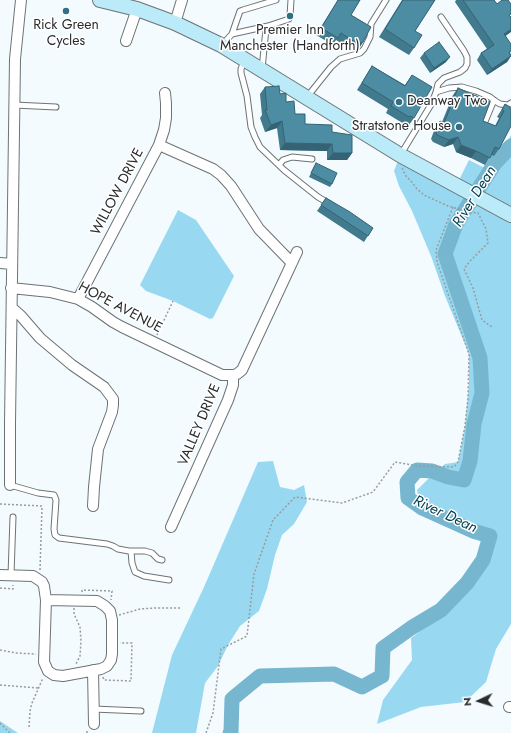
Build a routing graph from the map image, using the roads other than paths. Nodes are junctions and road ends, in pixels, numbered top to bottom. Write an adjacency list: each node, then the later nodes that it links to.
1 (21, 0): 21 (street)
2 (182, 0): 9 (street)
3 (276, 0): 11 (lane)
4 (291, 0): 10 (lane)
5 (386, 0): 18 (lane)
6 (107, 1): 7 (street)
7 (137, 9): 9 (street); 12 (street)
8 (441, 17): 16 (lane)
9 (175, 23): 13 (street)
10 (268, 26): 11 (lane); 15 (lane)
11 (232, 34): 13 (lane)
12 (126, 41)
13 (221, 45): 14 (street)
14 (245, 60): 15 (street); 27 (lane)
15 (261, 70): 18 (street)
16 (436, 92): 19 (lane); 25 (lane)
17 (165, 93): 24 (street, WILLOW DRIVE)
18 (307, 98): 25 (street)
19 (494, 100): 20 (lane); 23 (lane)
20 (511, 103)
21 (14, 105): 22 (lane); 33 (street)
22 (56, 106)
23 (484, 124)
24 (159, 145): 32 (street); 35 (street, WILLOW DRIVE)
25 (400, 155): 29 (street)
26 (312, 159): 27 (lane)
27 (279, 165): 28 (lane)
28 (337, 207)
29 (511, 215)
30 (297, 252): 32 (street, VALLEY DRIVE)
31 (0, 263): 33 (street)
32 (292, 263): 37 (street, VALLEY DRIVE)
33 (12, 264): 34 (street)
34 (11, 288): 35 (street, HOPE AVENUE); 36 (street)
35 (78, 299): 37 (street, HOPE AVENUE)
36 (12, 308): 38 (street); 39 (street)
37 (233, 375): 41 (street, VALLEY DRIVE)
38 (10, 485): 42 (lane)
39 (92, 506)
40 (13, 517): 45 (lane)
41 (171, 527)
42 (131, 551): 43 (lane); 46 (lane)
43 (162, 560)
44 (0, 575): 45 (street)
45 (11, 575): 47 (street)
46 (169, 580)
47 (46, 600): 48 (street); 48 (street)
48 (97, 669): 49 (street)
49 (93, 709): 50 (lane); 51 (street)
50 (141, 711)
51 (94, 724)

